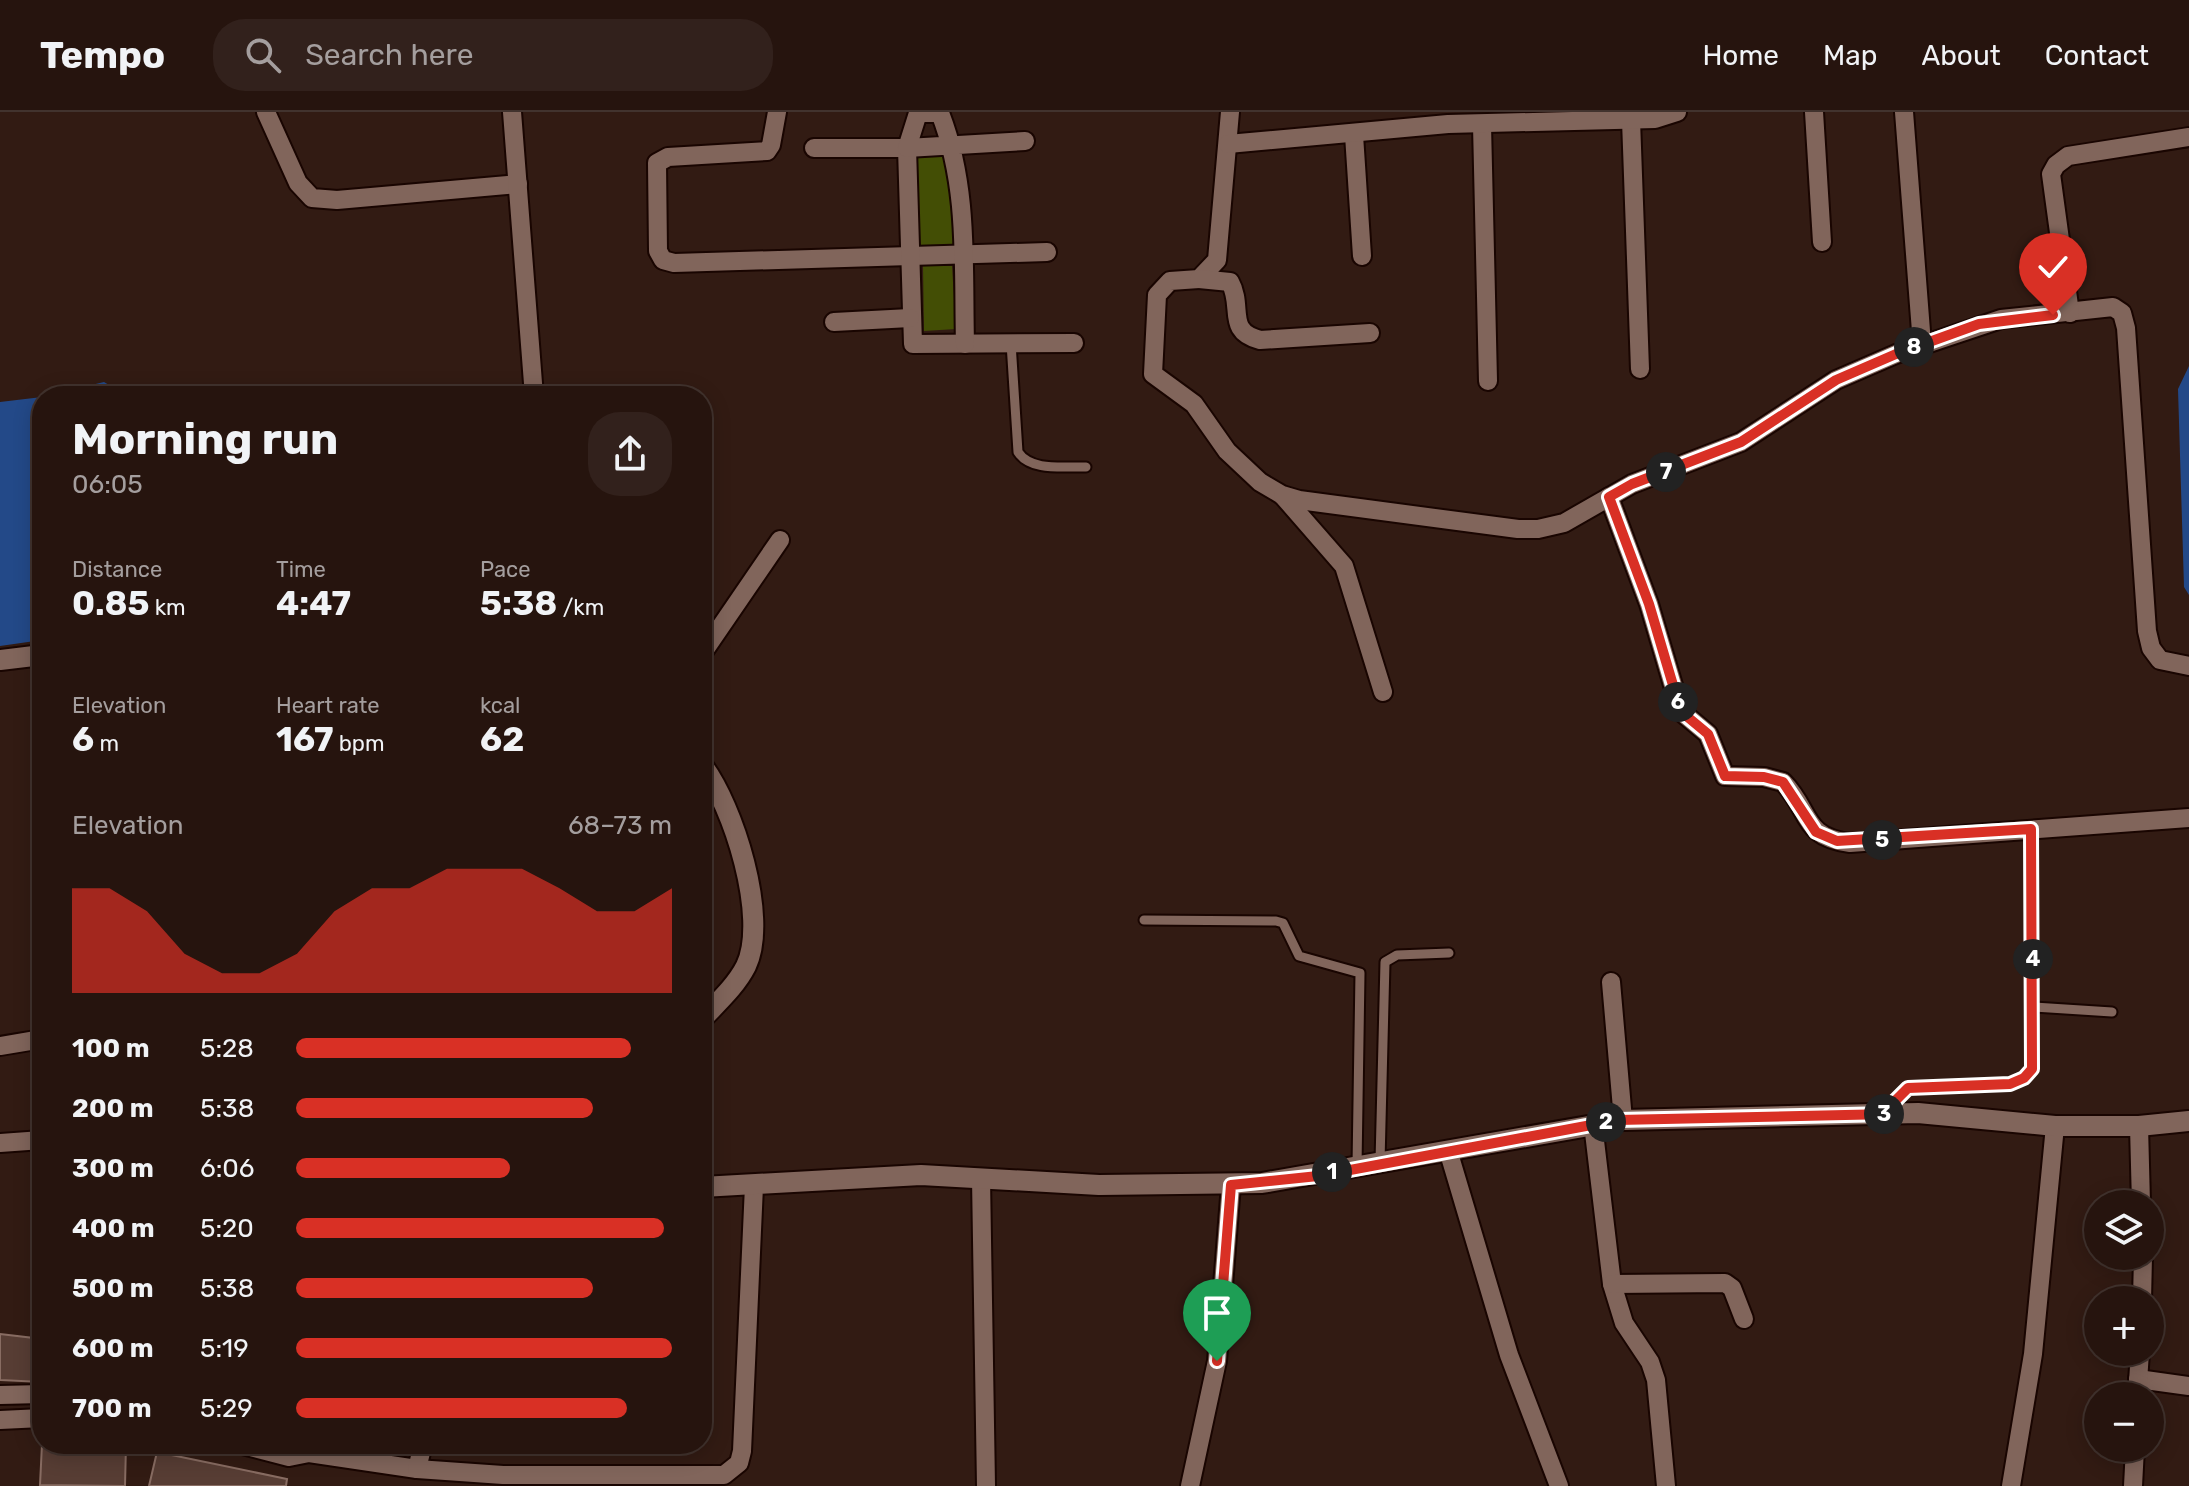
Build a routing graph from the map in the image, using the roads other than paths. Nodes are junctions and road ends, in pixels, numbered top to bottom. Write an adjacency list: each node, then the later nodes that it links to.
1 (266, 112): 18 (street)
2 (512, 112): 18 (street)
3 (777, 112): 23 (street)
4 (1230, 112): 14 (street)
5 (1677, 112): 9 (street)
6 (1814, 112): 19 (street)
7 (1904, 112): 32 (street)
8 (931, 113): 15 (street); 17 (street)
9 (1631, 120): 10 (street); 33 (street)
10 (1482, 125): 11 (street); 34 (street)
11 (1354, 135): 14 (street); 22 (street)
12 (2189, 137): 25 (street)
13 (1025, 141): 15 (street)
14 (1228, 144): 24 (street)
15 (952, 145): 17 (street); 21 (street)
16 (814, 148): 17 (street)
17 (907, 148): 23 (street)
18 (518, 184): 35 (street)
19 (1822, 242)
20 (1047, 252): 21 (street)
21 (963, 255): 23 (street); 31 (street)
22 (1362, 256)
23 (912, 258): 26 (street)
24 (1199, 279): 28 (street); 37 (street)
25 (2070, 313): 32 (street); 43 (street)
26 (910, 318): 27 (street); 31 (street)
27 (834, 322)
28 (1370, 333)
29 (1011, 343): 30 (street); 31 (street); 36 (lane)
30 (1074, 343)
31 (965, 344)
32 (1922, 344): 38 (street)
33 (1640, 369)
34 (1488, 381)
35 (533, 386)
36 (1086, 467)
37 (1282, 495): 38 (street); 44 (street)
38 (1609, 497): 47 (street)
39 (780, 540): 40 (street)
40 (712, 639)
41 (32, 656): 42 (street)
42 (0, 660)
43 (2189, 666)
44 (1383, 692)
45 (712, 780): 51 (street)
46 (2189, 818): 47 (street)
47 (2031, 829): 52 (lane)
48 (1144, 920): 66 (lane)
49 (1449, 953): 65 (lane)
50 (1611, 982): 57 (street)
51 (712, 1007)
52 (2034, 1007): 53 (lane); 56 (lane)
53 (2112, 1012)
54 (32, 1041): 55 (street)
55 (0, 1046)
56 (1890, 1114): 57 (street); 60 (street)
57 (1623, 1120): 59 (street)
58 (2189, 1121): 61 (street)
59 (1593, 1124): 64 (street); 72 (street)
60 (2055, 1126): 61 (street); 89 (street)
61 (2139, 1126): 71 (street)
62 (32, 1141): 63 (street)
63 (0, 1143)
64 (1448, 1150): 65 (street); 87 (street)
65 (1380, 1162): 66 (street)
66 (1357, 1166): 68 (street)
67 (981, 1178): 68 (street); 69 (street); 85 (street)
68 (1231, 1185): 86 (street)
69 (754, 1186): 70 (street); 84 (street)
70 (712, 1187)
71 (2141, 1190)
72 (1612, 1284): 73 (street); 88 (street)
73 (1744, 1319)
74 (2164, 1386): 75 (street)
75 (2189, 1386)
76 (32, 1394): 77 (street)
77 (0, 1395)
78 (32, 1418): 79 (street)
79 (0, 1420)
80 (337, 1454): 83 (street)
81 (421, 1454): 83 (street)
82 (2134, 1462): 90 (street)
83 (417, 1469): 84 (street)
84 (503, 1480)
85 (986, 1486)
86 (1190, 1486)
87 (1559, 1486)
88 (1666, 1486)
89 (2011, 1486)
90 (2133, 1486)

